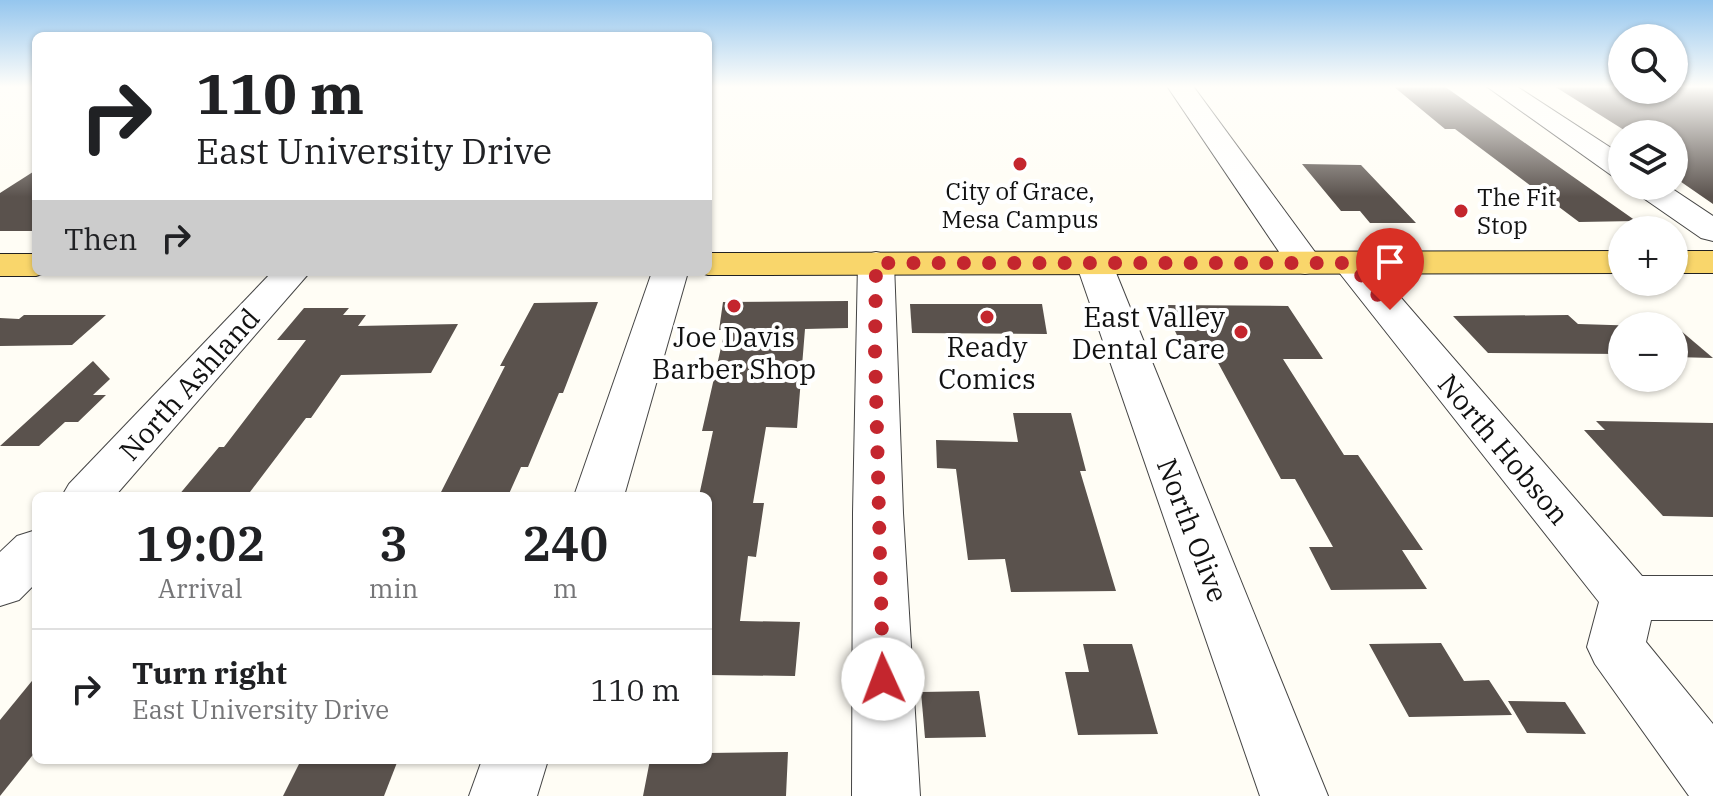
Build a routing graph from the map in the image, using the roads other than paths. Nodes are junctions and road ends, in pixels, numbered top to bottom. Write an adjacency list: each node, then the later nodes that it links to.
1 (1206, 123): 11 (street)
2 (1554, 123): 3 (street)
3 (1608, 160)
4 (1668, 200): 5 (street)
5 (1713, 231)
6 (1608, 262): 12 (main road)
7 (1688, 262): 8 (main road)
8 (1713, 262)
9 (876, 263): 10 (main road); 13 (main road); 27 (street)
10 (1094, 263): 11 (main road); 28 (street, North Olive)
11 (1305, 263): 12 (main road)
12 (1351, 263): 22 (street, North Hobson)
13 (712, 264)
14 (0, 265): 15 (main road)
15 (32, 265)
16 (288, 276): 18 (street, North Ashland)
17 (669, 276): 19 (street)
18 (91, 492)
19 (600, 492)
20 (32, 554): 21 (street)
21 (0, 585)
22 (1628, 598): 23 (street); 25 (street)
23 (1713, 598)
24 (514, 764): 26 (street)
25 (1713, 775)
26 (503, 796)
27 (886, 796)
28 (1294, 796)

